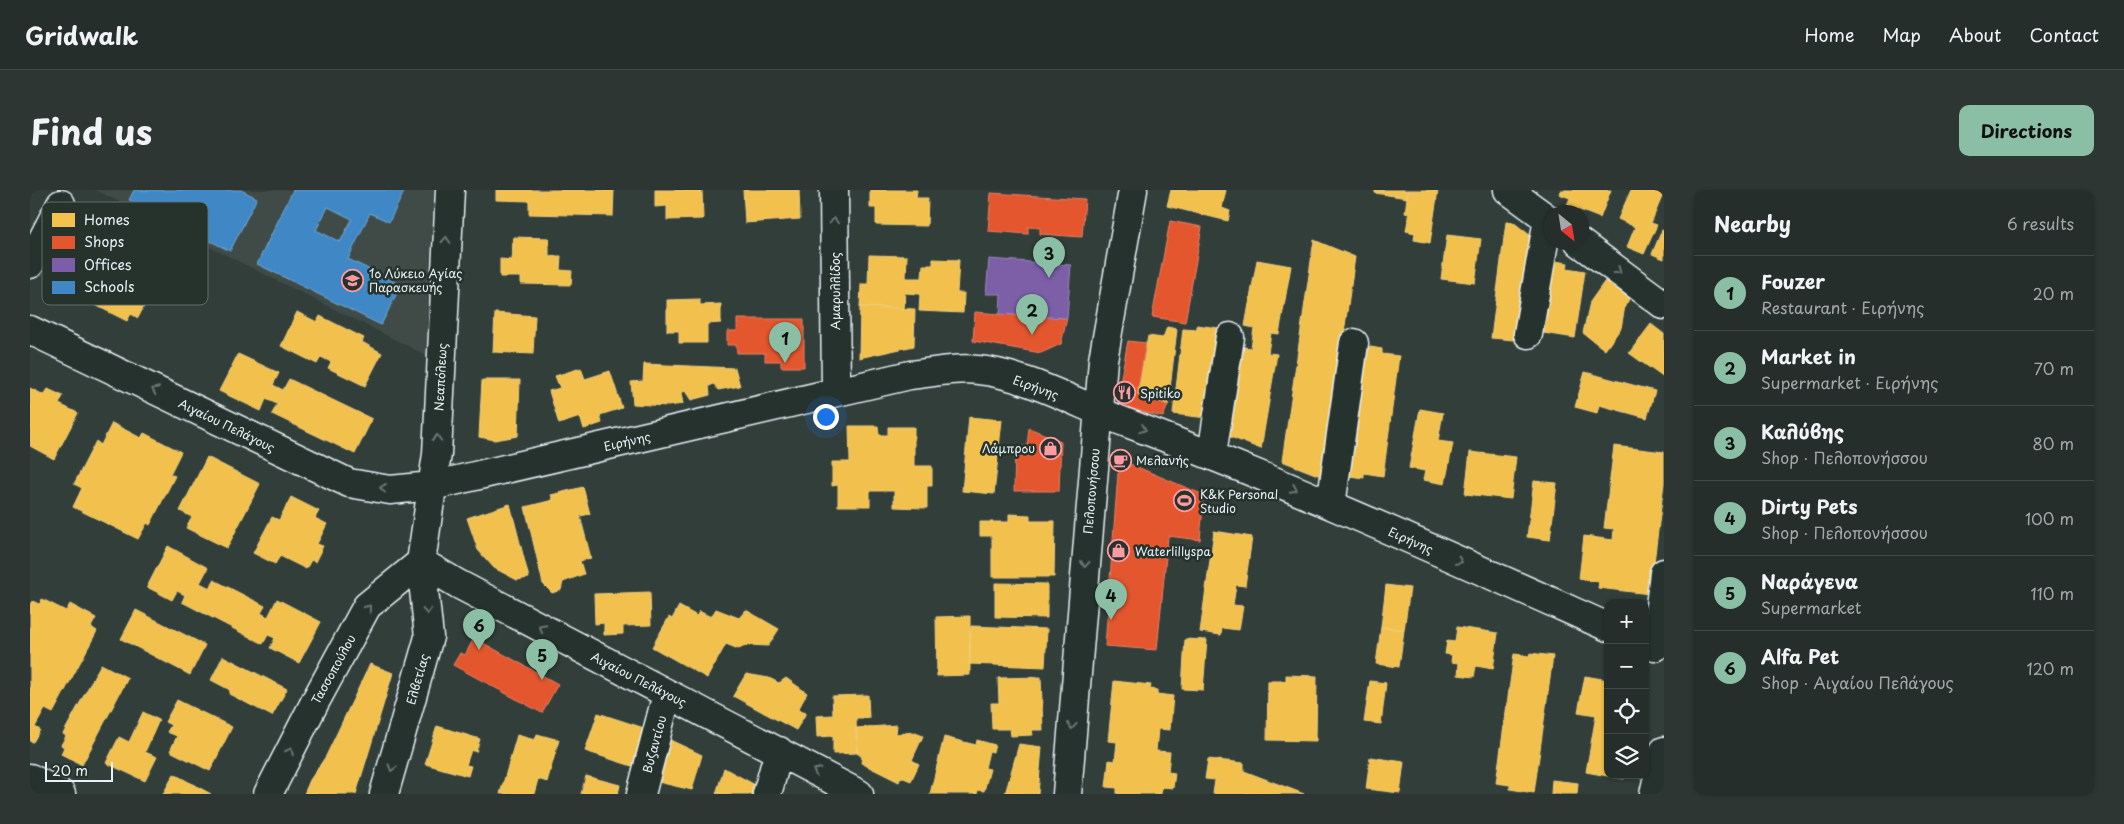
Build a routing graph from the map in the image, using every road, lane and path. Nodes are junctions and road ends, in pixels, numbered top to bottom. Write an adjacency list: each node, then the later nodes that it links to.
1 (450, 190): 18 (street, Νεαπόλεως, one-way to 1)
2 (834, 190): 15 (street, Αμαρυλλίδος, one-way to 2)
3 (1133, 190): 16 (street, Πελοπονήσσου)
4 (1508, 190): 5 (street)
5 (1544, 217)
6 (42, 241): 9 (street)
7 (1589, 249): 10 (street, one-way to 10)
8 (1544, 250): 12 (street)
9 (30, 264)
10 (1664, 305)
11 (30, 330): 18 (street, Αιγαίου Πελάγους, one-way to 11)
12 (1528, 334)
13 (1230, 337): 17 (street)
14 (1354, 343): 19 (street)
15 (836, 392): 16 (street, Ειρήνης); 18 (street, Ειρήνης)
16 (1098, 411): 17 (street, Ειρήνης, one-way to 17); 34 (street, Πελοπονήσσου, one-way to 34)
17 (1212, 454): 19 (street, Ειρήνης, one-way to 19)
18 (432, 486): 20 (street, Νεαπόλεως)
19 (1331, 505): 22 (street, Ειρήνης, one-way to 22)
20 (421, 562): 24 (street, Αιγαίου Πελάγους, one-way to 20); 29 (street, Τασσοπούλου, one-way to 20); 30 (street, Ελβετίας, one-way to 30)
21 (1664, 573): 23 (street)
22 (1604, 625)
23 (1655, 647)
24 (667, 694): 25 (street, Αιγαίου Πελάγους); 31 (street, Βυζαντίου)
25 (779, 751): 32 (street); 33 (street, Αιγαίου Πελάγους, one-way to 25)
26 (1664, 751): 35 (street)
27 (30, 778): 28 (street)
28 (61, 794)
29 (268, 794)
30 (384, 794)
31 (640, 794)
32 (767, 794)
33 (859, 794)
34 (1067, 794)
35 (1654, 794)

